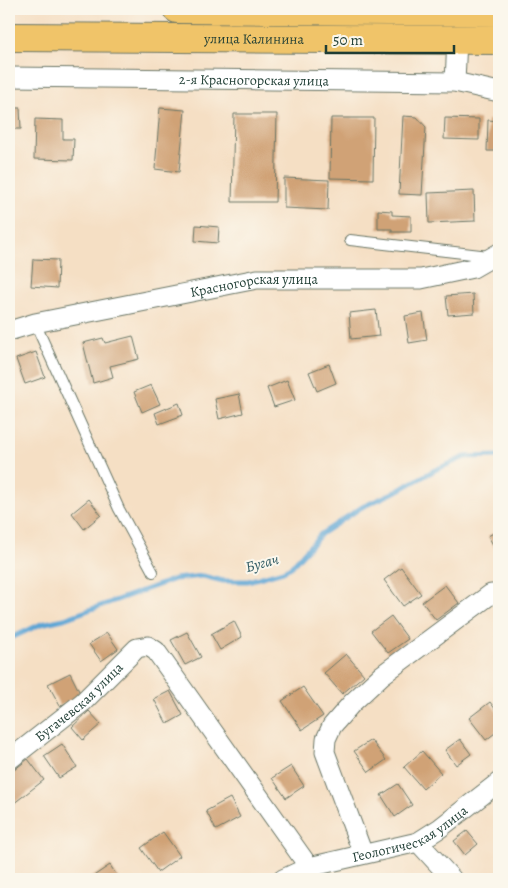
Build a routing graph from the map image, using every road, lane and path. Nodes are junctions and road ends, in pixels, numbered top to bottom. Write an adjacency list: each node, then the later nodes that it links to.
1 (177, 9): 3 (main road, улица Калинина)
2 (499, 12): 3 (main road, улица Калинина)
3 (264, 21): 4 (main road, улица Калинина); 5 (main road, улица Калинина)
4 (9, 36)
5 (457, 39): 6 (main road, улица Калинина); 8 (street)
6 (499, 40)
7 (9, 77): 8 (street, 2-я Красногорская улица)
8 (455, 82): 9 (street, 2-я Красногорская улица)
9 (499, 92)
10 (350, 240): 11 (lane)
11 (497, 255): 12 (street, Красногорская улица)
12 (34, 323): 13 (street, Красногорская улица); 14 (lane)
13 (9, 331)
14 (153, 572)
15 (491, 594): 19 (street)
16 (9, 760): 20 (street, Бугачевская улица)
17 (499, 782): 18 (street, Геологическая улица)
18 (418, 842): 19 (street, Геологическая улица); 22 (street)
19 (363, 854): 20 (street, Геологическая улица)
20 (309, 867): 21 (street, Геологическая улица)
21 (283, 879)
22 (452, 879)

